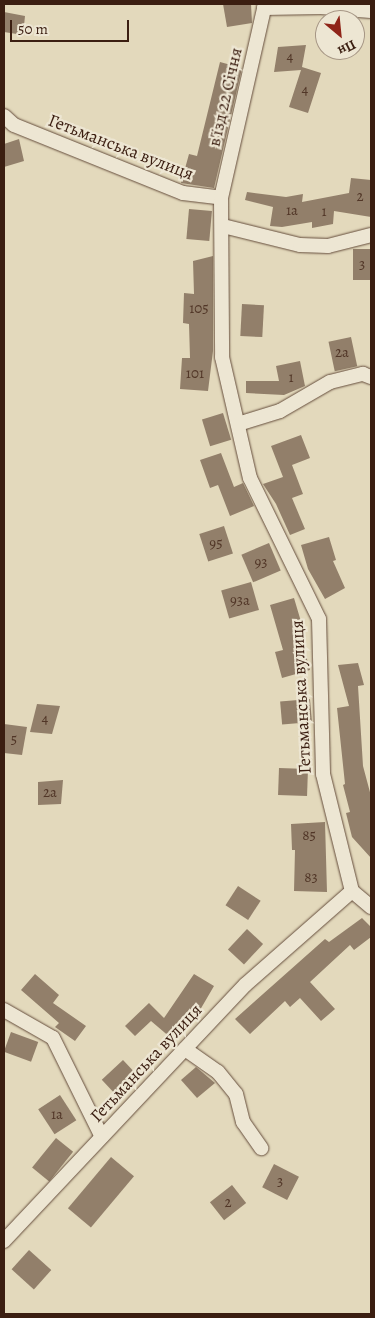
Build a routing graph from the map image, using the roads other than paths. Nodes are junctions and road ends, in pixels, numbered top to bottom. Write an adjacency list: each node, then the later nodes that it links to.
1 (264, 6): 2 (street); 4 (street, в'їзд 22 Січня)
2 (371, 12)
3 (4, 116): 4 (street, Гетьманська вулиця)
4 (221, 198): 5 (street, Гетьманська вулиця)
5 (223, 226): 6 (street); 8 (street, Гетьманська вулиця)
6 (371, 235)
7 (371, 377): 8 (street)
8 (238, 424): 9 (street, Гетьманська вулиця)
9 (352, 892): 10 (street); 12 (street, Гетьманська вулиця)
10 (371, 907)
11 (4, 1010): 13 (street)
12 (185, 1049): 13 (street, Гетьманська вулиця); 14 (street)
13 (102, 1137): 15 (street, Гетьманська вулиця)
14 (261, 1148)
15 (4, 1241)

